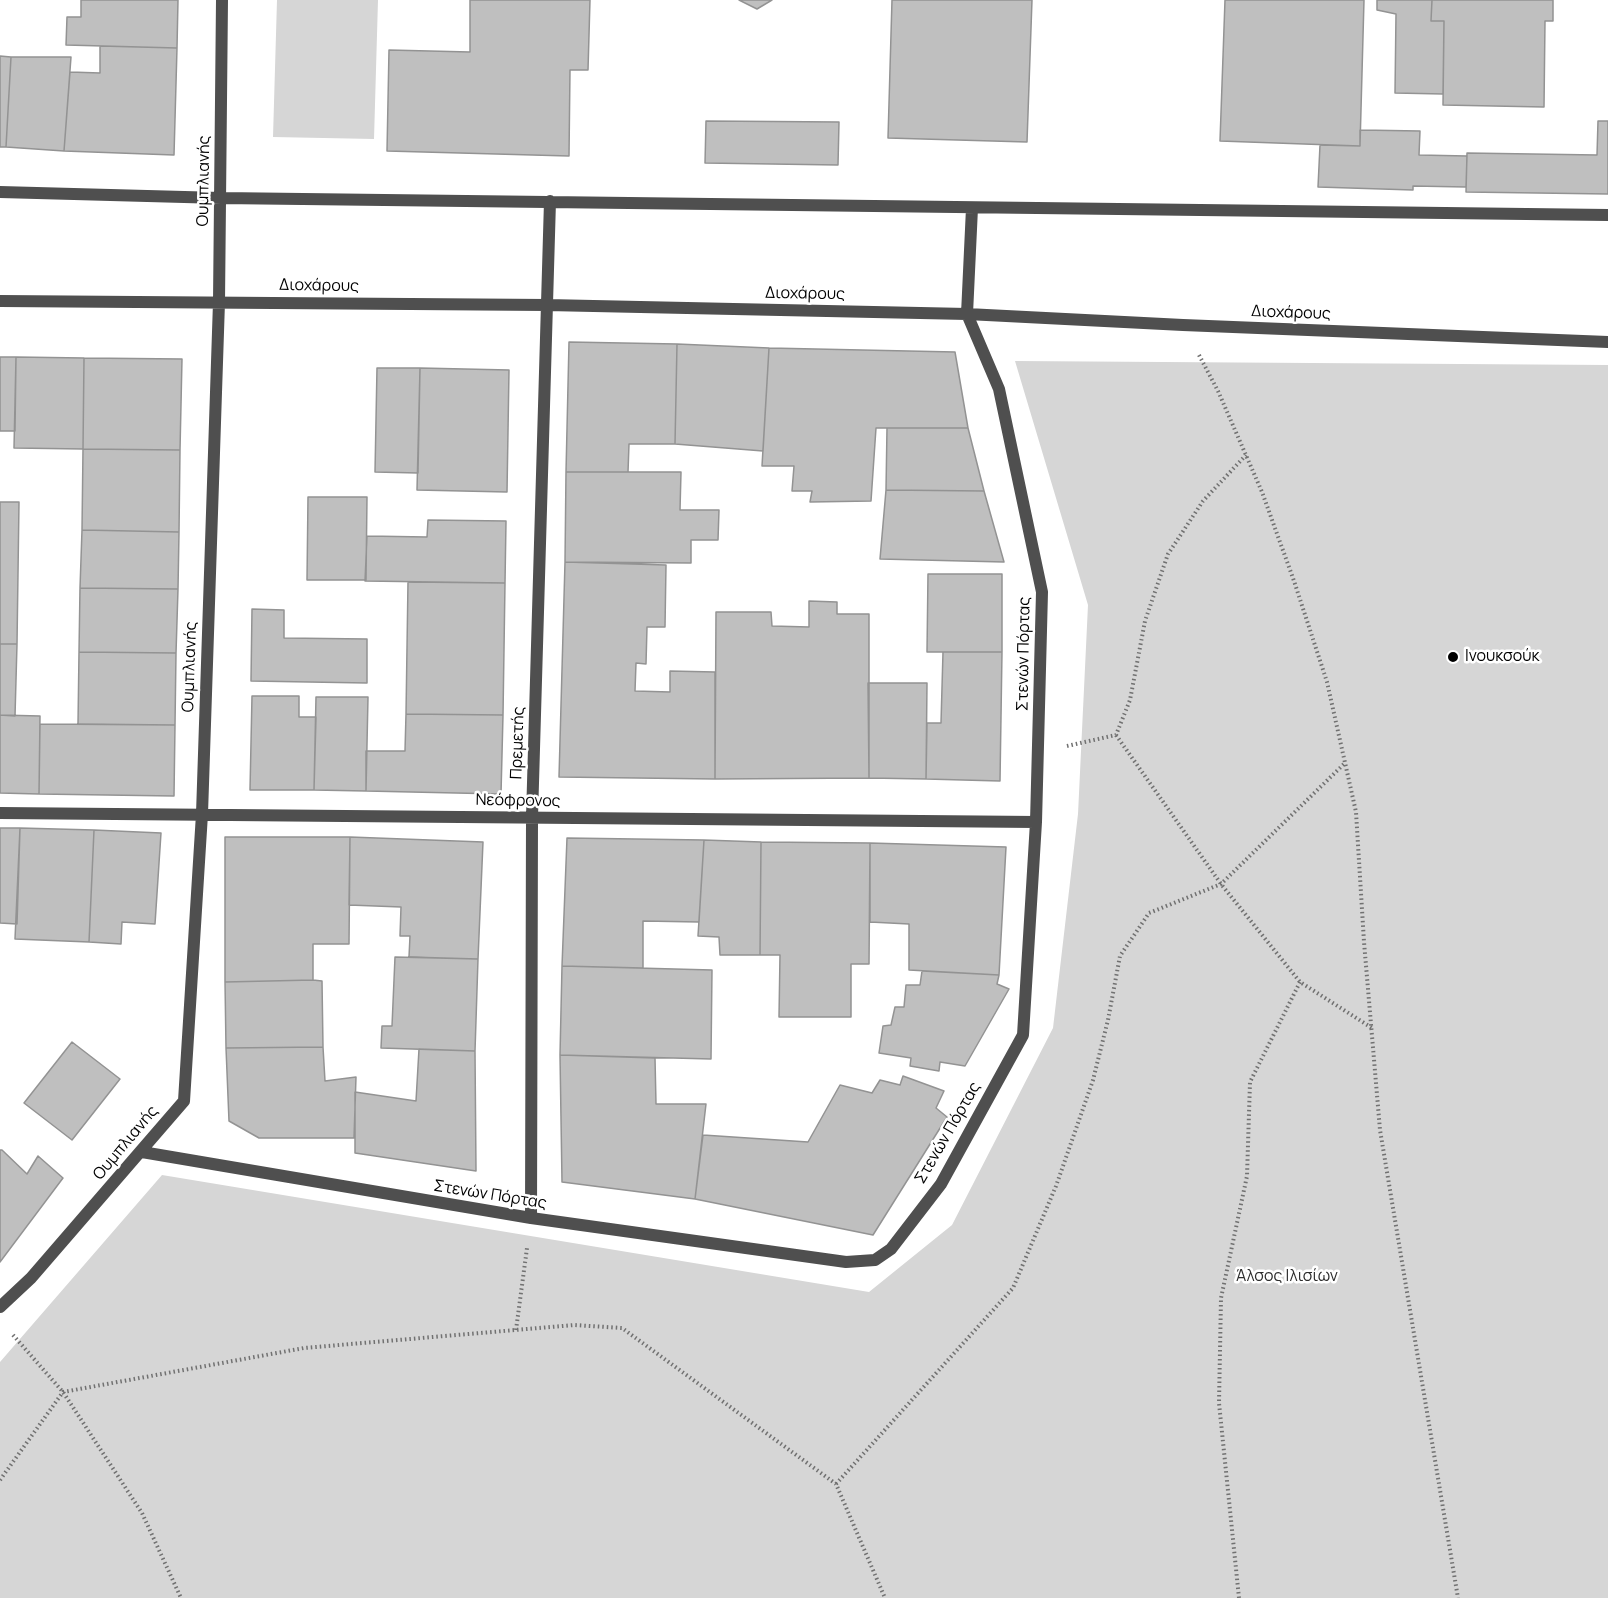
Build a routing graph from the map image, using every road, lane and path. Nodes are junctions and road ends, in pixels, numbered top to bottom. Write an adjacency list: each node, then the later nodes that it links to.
1 (222, 0): 3 (street, Ουμπλιανής)
2 (0, 192): 3 (street)
3 (221, 198): 4 (street); 8 (street, Ουμπλιανής)
4 (550, 201): 5 (street); 9 (street, Πρεμετής)
5 (972, 208): 6 (street); 10 (street)
6 (1608, 215)
7 (0, 301): 8 (street, Διοχάρους)
8 (219, 302): 9 (street, Διοχάρους); 18 (street, Ουμπλιανής)
9 (547, 305): 10 (street, Διοχάρους); 19 (street, Πρεμετής)
10 (967, 314): 11 (street, Διοχάρους); 15 (street, Στενών Πόρτας)
11 (1183, 325): 12 (street, Διοχάρους); 13 (path)
12 (1608, 342)
13 (1246, 455): 14 (path); 16 (path)
14 (1116, 735): 15 (path); 21 (path)
15 (1038, 753): 20 (street, Στενών Πόρτας)
16 (1345, 762): 21 (path); 23 (path)
17 (0, 813): 18 (street, Νεόφρονος)
18 (202, 814): 19 (street, Νεόφρονος); 24 (street, Ουμπλιανής)
19 (532, 818): 20 (street, Νεόφρονος); 25 (street, Πρεμετής)
20 (1036, 822): 25 (street, Στενών Πόρτας)
21 (1221, 884): 22 (path); 32 (path)
22 (1300, 982): 23 (path); 35 (path)
23 (1372, 1028): 36 (path)
24 (142, 1152): 25 (street, Στενών Πόρτας); 27 (street, Ουμπλιανής)
25 (531, 1218)
26 (527, 1248): 29 (path)
27 (0, 1307)
28 (8, 1329): 30 (path)
29 (516, 1330): 30 (path); 32 (path)
30 (63, 1392): 31 (path); 33 (path)
31 (0, 1480)
32 (836, 1484): 34 (path)
33 (181, 1598)
34 (885, 1598)
35 (1239, 1598)
36 (1458, 1598)

